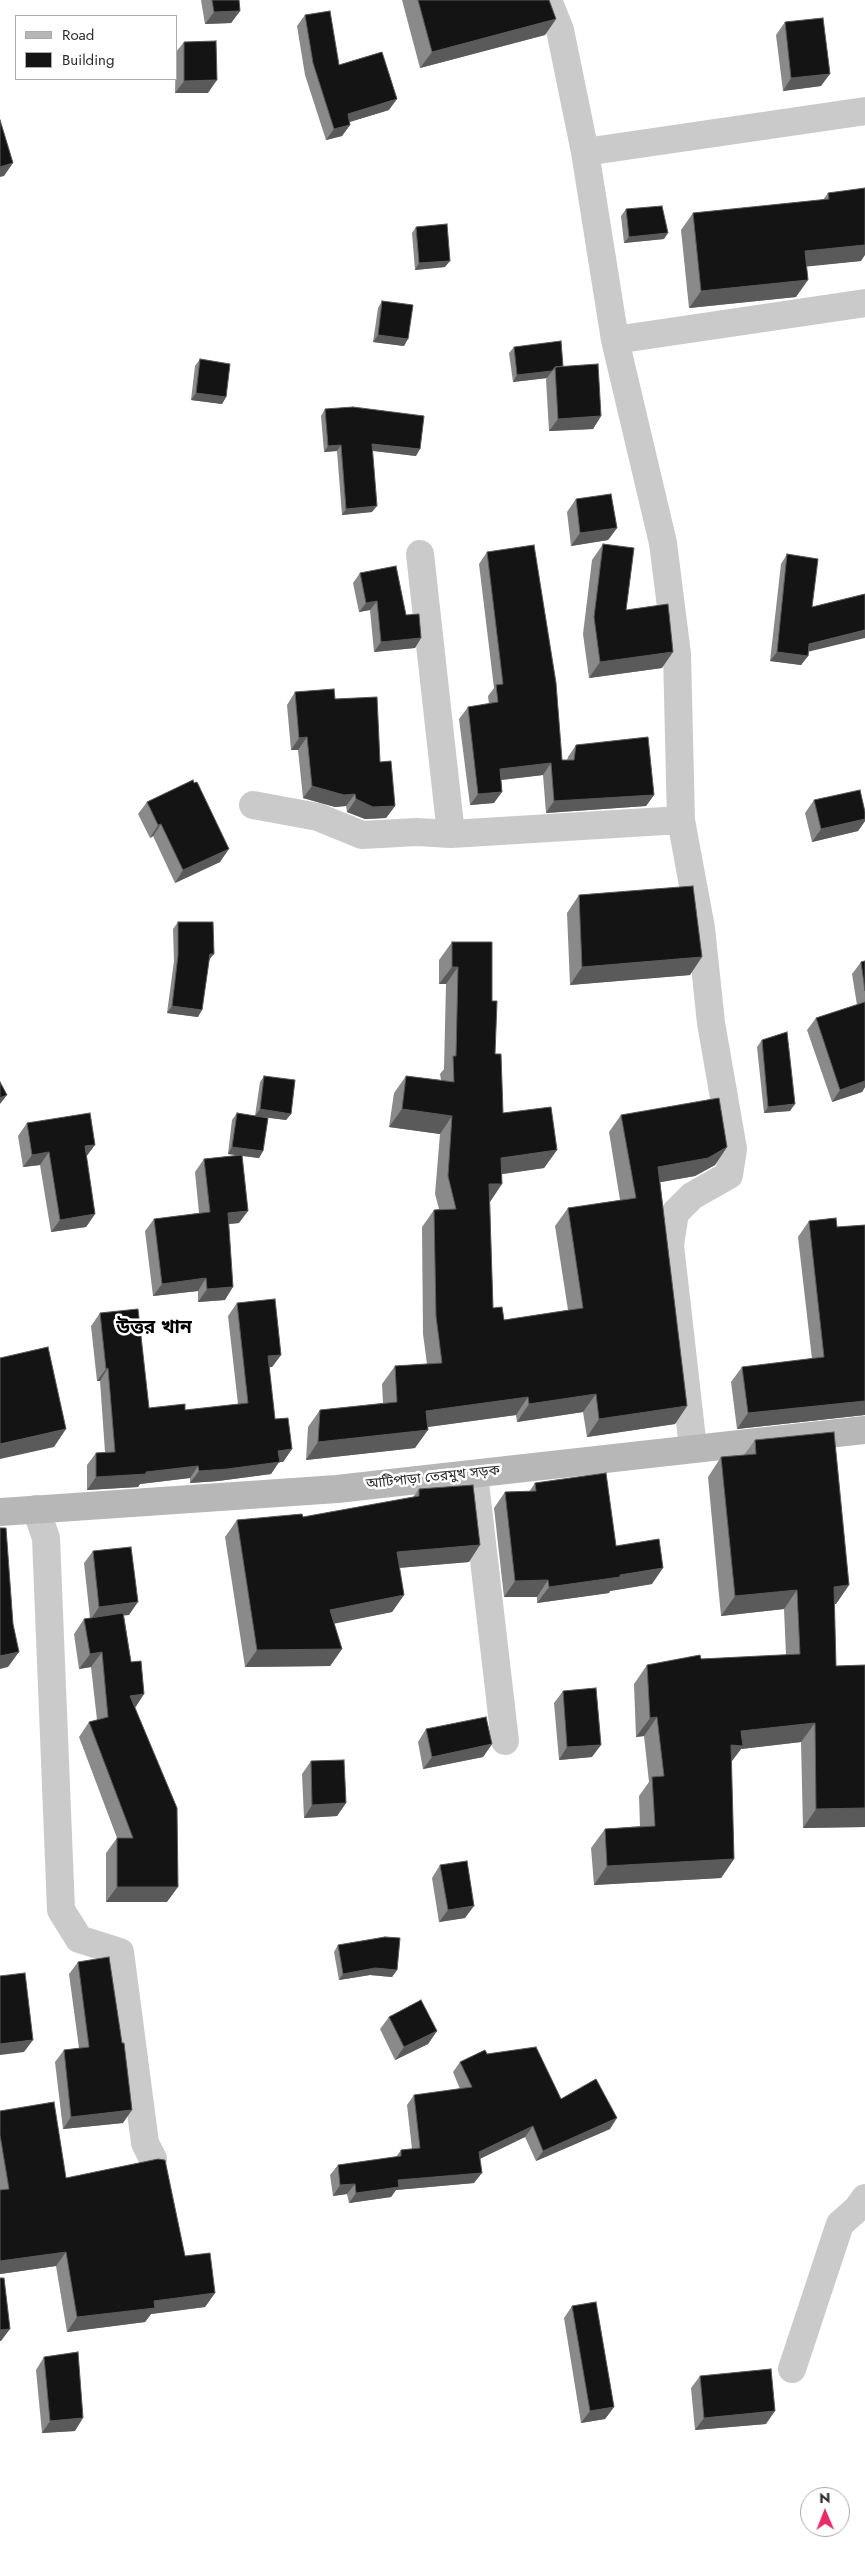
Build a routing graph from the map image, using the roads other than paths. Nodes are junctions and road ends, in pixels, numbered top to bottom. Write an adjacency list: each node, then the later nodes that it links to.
1 (548, 0): 3 (street)
2 (865, 111): 3 (street)
3 (585, 152): 5 (street)
4 (865, 303): 5 (street)
5 (615, 340): 8 (street)
6 (420, 554): 9 (street)
7 (253, 805): 9 (street)
8 (681, 820): 9 (street); 11 (street)
9 (451, 834)
10 (865, 1430): 11 (main road, আটিপাড়া তেরমুখ সড়ক)
11 (693, 1448): 12 (main road, আটিপাড়া তেরমুখ সড়ক)
12 (474, 1474): 13 (main road, আটিপাড়া তেরমুখ সড়ক); 15 (street)
13 (36, 1509): 14 (main road, আটিপাড়া তেরমুখ সড়ক); 16 (street)
14 (0, 1512)
15 (505, 1741)
16 (153, 2159)
17 (865, 2198): 18 (street)
18 (792, 2369)

